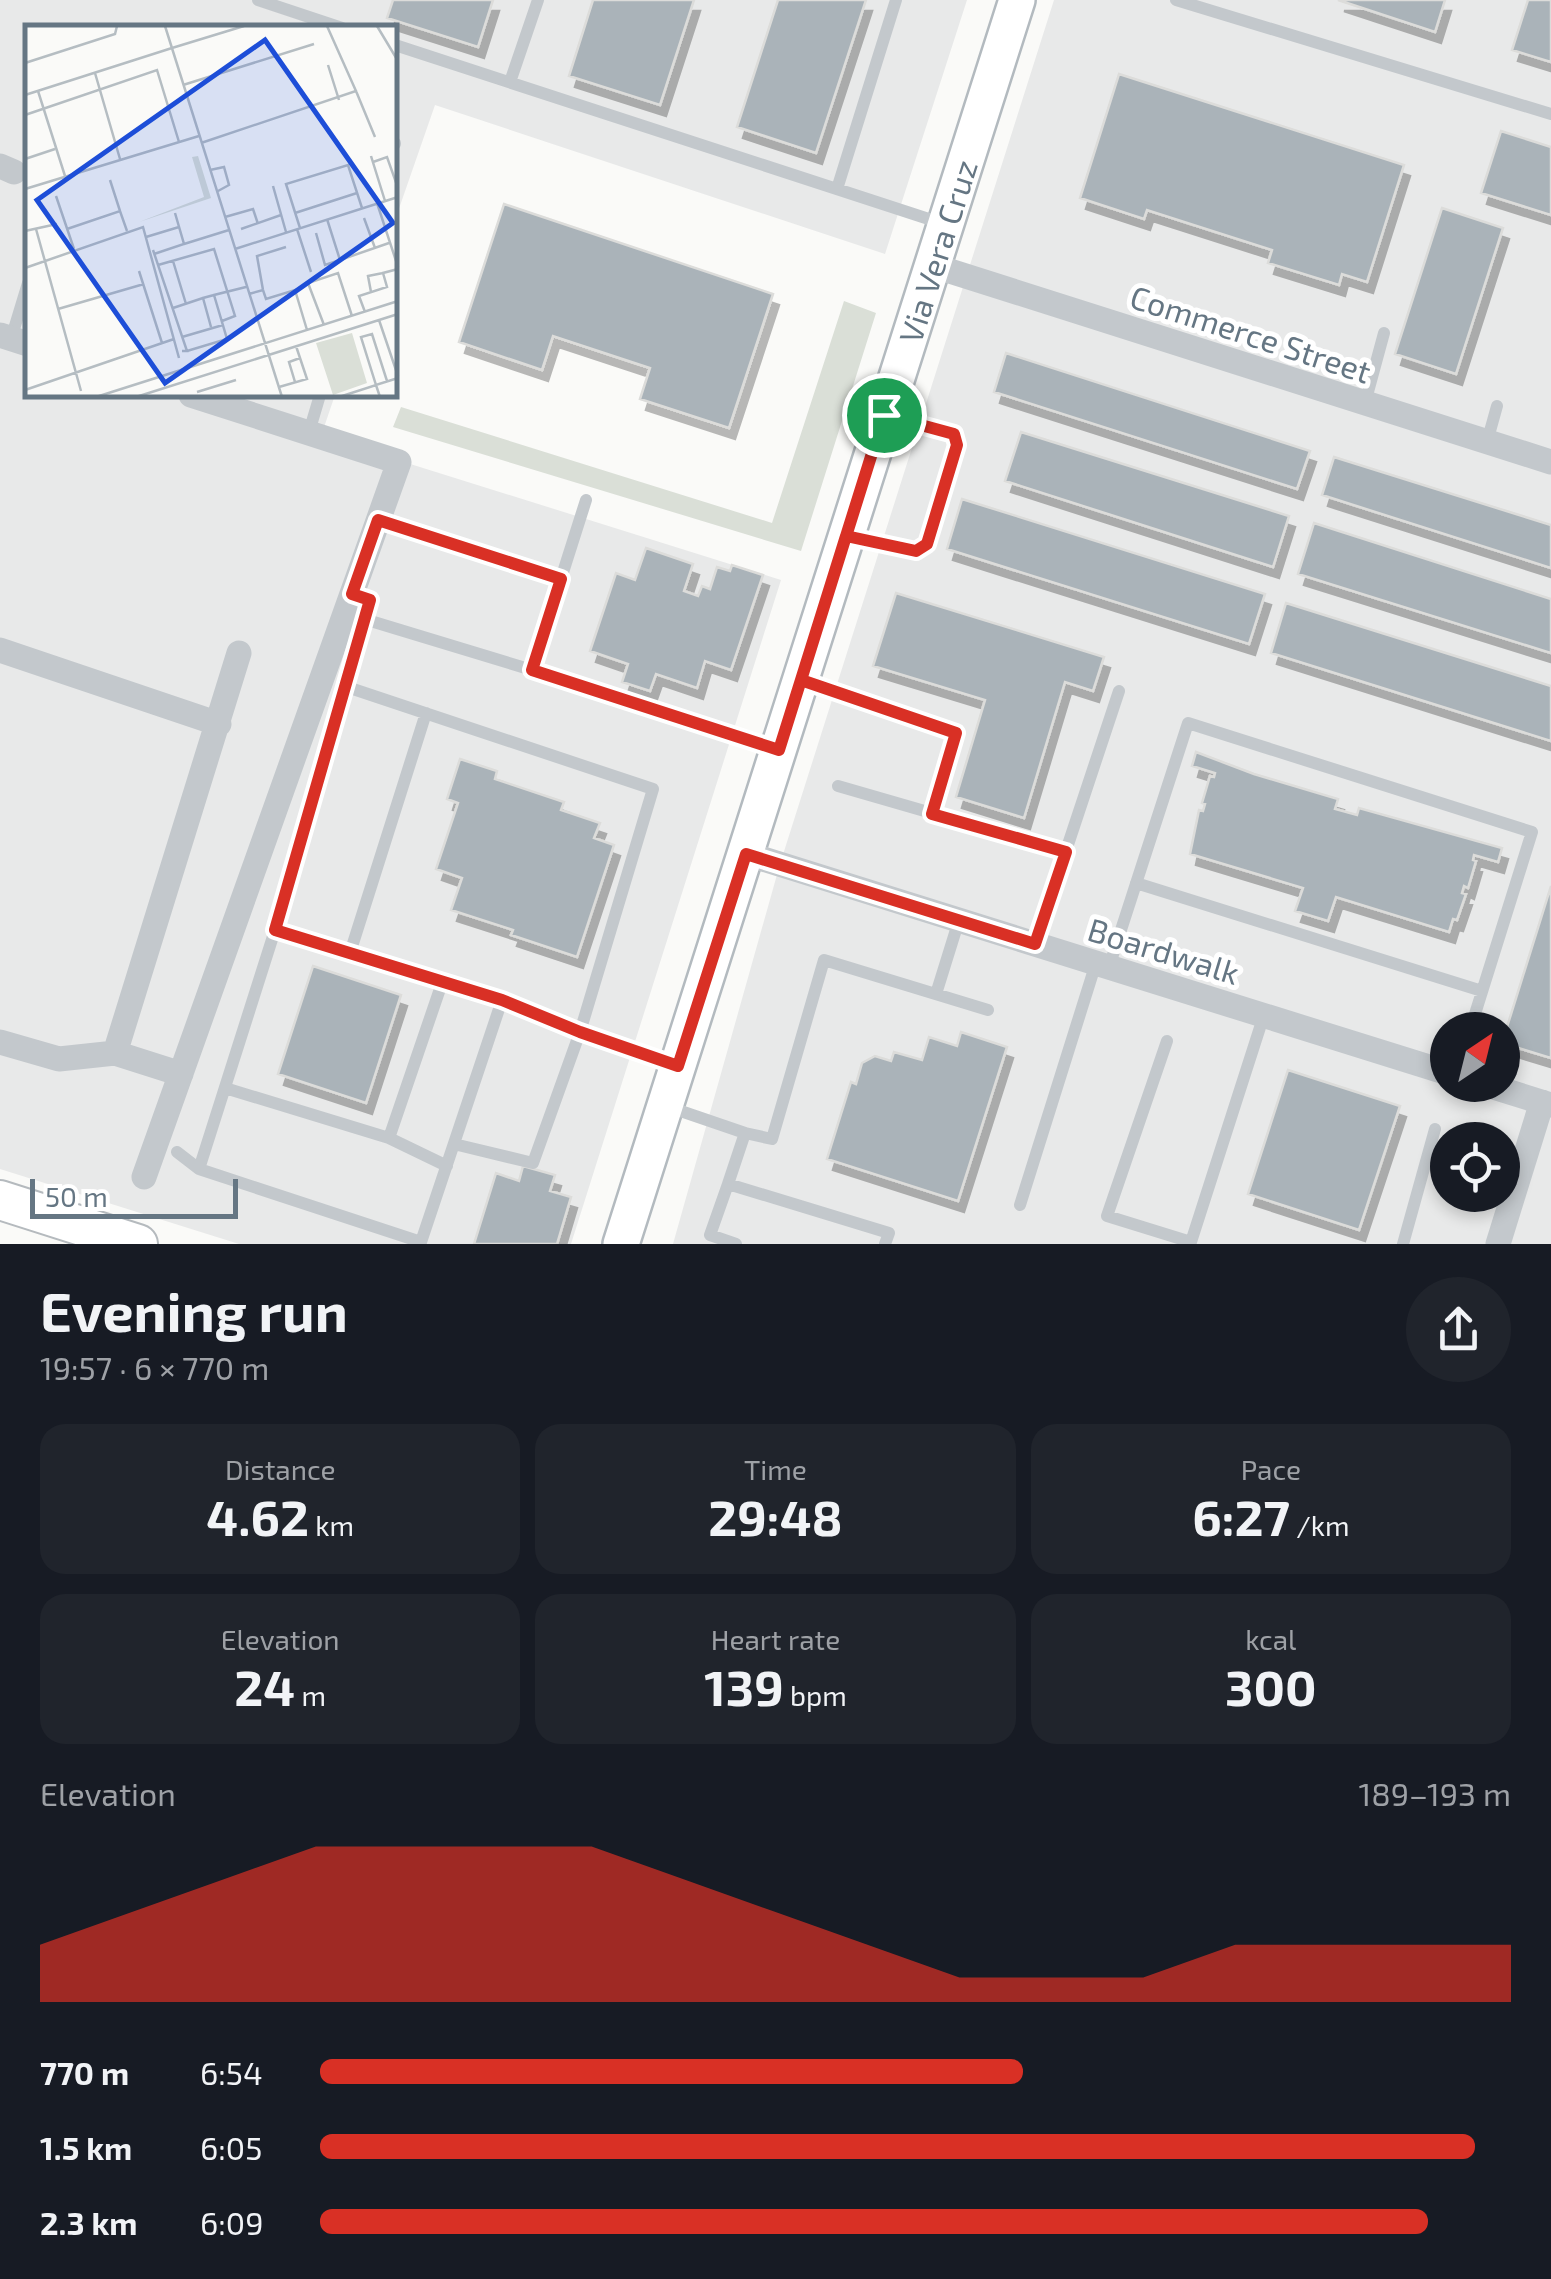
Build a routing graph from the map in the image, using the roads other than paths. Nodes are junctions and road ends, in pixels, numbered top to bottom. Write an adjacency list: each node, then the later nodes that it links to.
1 (258, 0): 6 (lane)
2 (538, 0): 8 (lane)
3 (896, 0): 10 (lane)
4 (1017, 0): 11 (main road, Via Vera Cruz)
5 (1176, 0): 9 (lane)
6 (333, 25)
7 (398, 46): 8 (lane)
8 (510, 82): 10 (lane)
9 (1551, 114)
10 (836, 189): 11 (lane)
11 (944, 224): 12 (main road, Via Vera Cruz)
12 (931, 265): 18 (street, Commerce Street); 20 (main road, Via Vera Cruz)
13 (25, 294): 15 (lane)
14 (1384, 332): 18 (lane)
15 (13, 339)
16 (201, 398): 21 (street)
17 (319, 398): 21 (lane)
18 (1365, 403): 22 (street, Commerce Street)
19 (1498, 406): 22 (lane)
20 (884, 415): 26 (main road, Via Vera Cruz); 26 (lane)
21 (309, 432): 25 (street)
22 (1487, 442): 23 (street, Commerce Street)
23 (1551, 462)
24 (586, 500): 27 (lane)
25 (378, 520): 27 (lane); 28 (street)
26 (846, 536): 33 (main road, Via Vera Cruz)
27 (561, 579): 32 (lane)
28 (352, 594): 29 (lane); 62 (street)
29 (364, 619): 32 (lane); 34 (lane)
30 (0, 650): 37 (street)
31 (239, 653): 37 (street)
32 (532, 670): 38 (lane)
33 (801, 680): 38 (main road, Via Vera Cruz); 40 (lane)
34 (344, 686): 36 (lane); 45 (lane)
35 (1119, 691): 41 (lane)
36 (426, 713): 47 (lane); 56 (lane)
37 (219, 724): 59 (street)
38 (779, 750): 42 (main road, Via Vera Cruz)
39 (838, 786): 40 (lane)
40 (932, 814): 41 (lane)
41 (1066, 852): 46 (lane)
42 (746, 854): 44 (street, Boardwalk); 60 (main road, Via Vera Cruz)
43 (1136, 884): 48 (lane); 50 (lane); 50 (lane)
44 (958, 920): 46 (street, Boardwalk); 51 (lane)
45 (275, 930): 47 (lane); 63 (lane)
46 (1035, 944): 48 (street, Boardwalk)
47 (350, 952): 49 (lane)
48 (1102, 965): 55 (street, Boardwalk); 77 (lane)
49 (443, 980): 52 (lane); 68 (lane)
50 (1482, 992): 54 (lane)
51 (936, 994): 53 (lane); 67 (lane)
52 (502, 1000): 56 (lane); 69 (lane)
53 (988, 1010)
54 (1476, 1012)
55 (1264, 1016): 61 (street, Boardwalk); 78 (lane)
56 (580, 1032): 60 (lane); 69 (lane)
57 (1166, 1041): 78 (lane)
58 (0, 1042): 59 (street)
59 (114, 1053): 62 (street)
60 (678, 1066): 66 (main road, Via Vera Cruz)
61 (1430, 1067)
62 (181, 1074): 74 (street)
63 (224, 1088): 68 (lane); 73 (lane)
64 (1520, 1096): 65 (street)
65 (1547, 1104): 84 (street)
66 (666, 1106): 67 (lane); 80 (main road, Via Vera Cruz)
67 (745, 1133): 75 (lane)
68 (389, 1138): 72 (lane)
69 (454, 1144): 72 (lane)
70 (1430, 1147): 83 (lane)
71 (177, 1152): 73 (lane)
72 (447, 1166): 73 (lane)
73 (199, 1169)
74 (144, 1177)
75 (728, 1184): 81 (lane); 82 (lane)
76 (0, 1200): 79 (main road)
77 (1020, 1206)
78 (1194, 1243)
79 (138, 1244)
80 (621, 1244)
81 (736, 1244)
82 (885, 1244)
83 (1403, 1244)
84 (1498, 1244)

